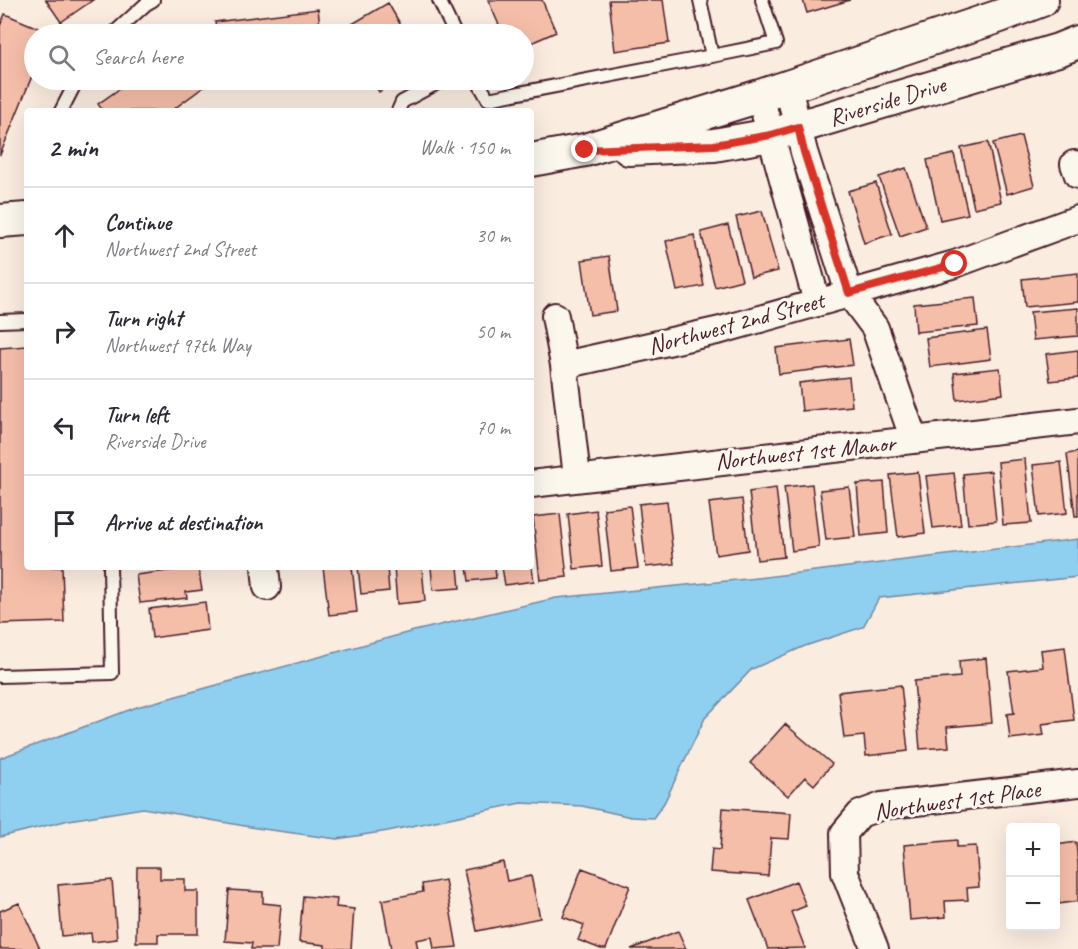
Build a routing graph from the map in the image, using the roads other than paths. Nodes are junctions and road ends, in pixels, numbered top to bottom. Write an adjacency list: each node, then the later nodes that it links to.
1 (153, 0): 6 (lane)
2 (439, 0): 7 (lane)
3 (700, 0): 9 (lane)
4 (762, 0): 9 (lane)
5 (1042, 0): 13 (street, Riverside Drive)
6 (124, 24)
7 (450, 24)
8 (1078, 42): 16 (street, Riverside Drive)
9 (712, 56): 12 (lane)
10 (72, 90): 14 (lane)
11 (424, 90): 15 (lane)
12 (483, 90)
13 (774, 91): 16 (street); 17 (street, Riverside Drive)
14 (63, 108)
15 (399, 108)
16 (785, 131): 17 (street, Riverside Drive); 22 (street); 23 (street)
17 (585, 150): 18 (street, Riverside Drive)
18 (534, 159)
19 (24, 219): 21 (street)
20 (1078, 219): 22 (street, Northwest 2nd Street)
21 (0, 221)
22 (849, 293): 23 (street, Northwest 2nd Street); 29 (street)
23 (817, 302): 27 (street, Northwest 2nd Street)
24 (555, 316): 27 (street)
25 (24, 320): 26 (lane)
26 (0, 321)
27 (564, 365): 30 (street)
28 (1078, 421): 29 (street, Northwest 1st Manor)
29 (914, 440): 30 (street, Northwest 1st Manor)
30 (578, 477): 31 (street, Northwest 1st Manor)
31 (534, 483)
32 (110, 570): 33 (lane)
33 (0, 676)
34 (1078, 783): 35 (street, Northwest 1st Place)
35 (875, 949)

